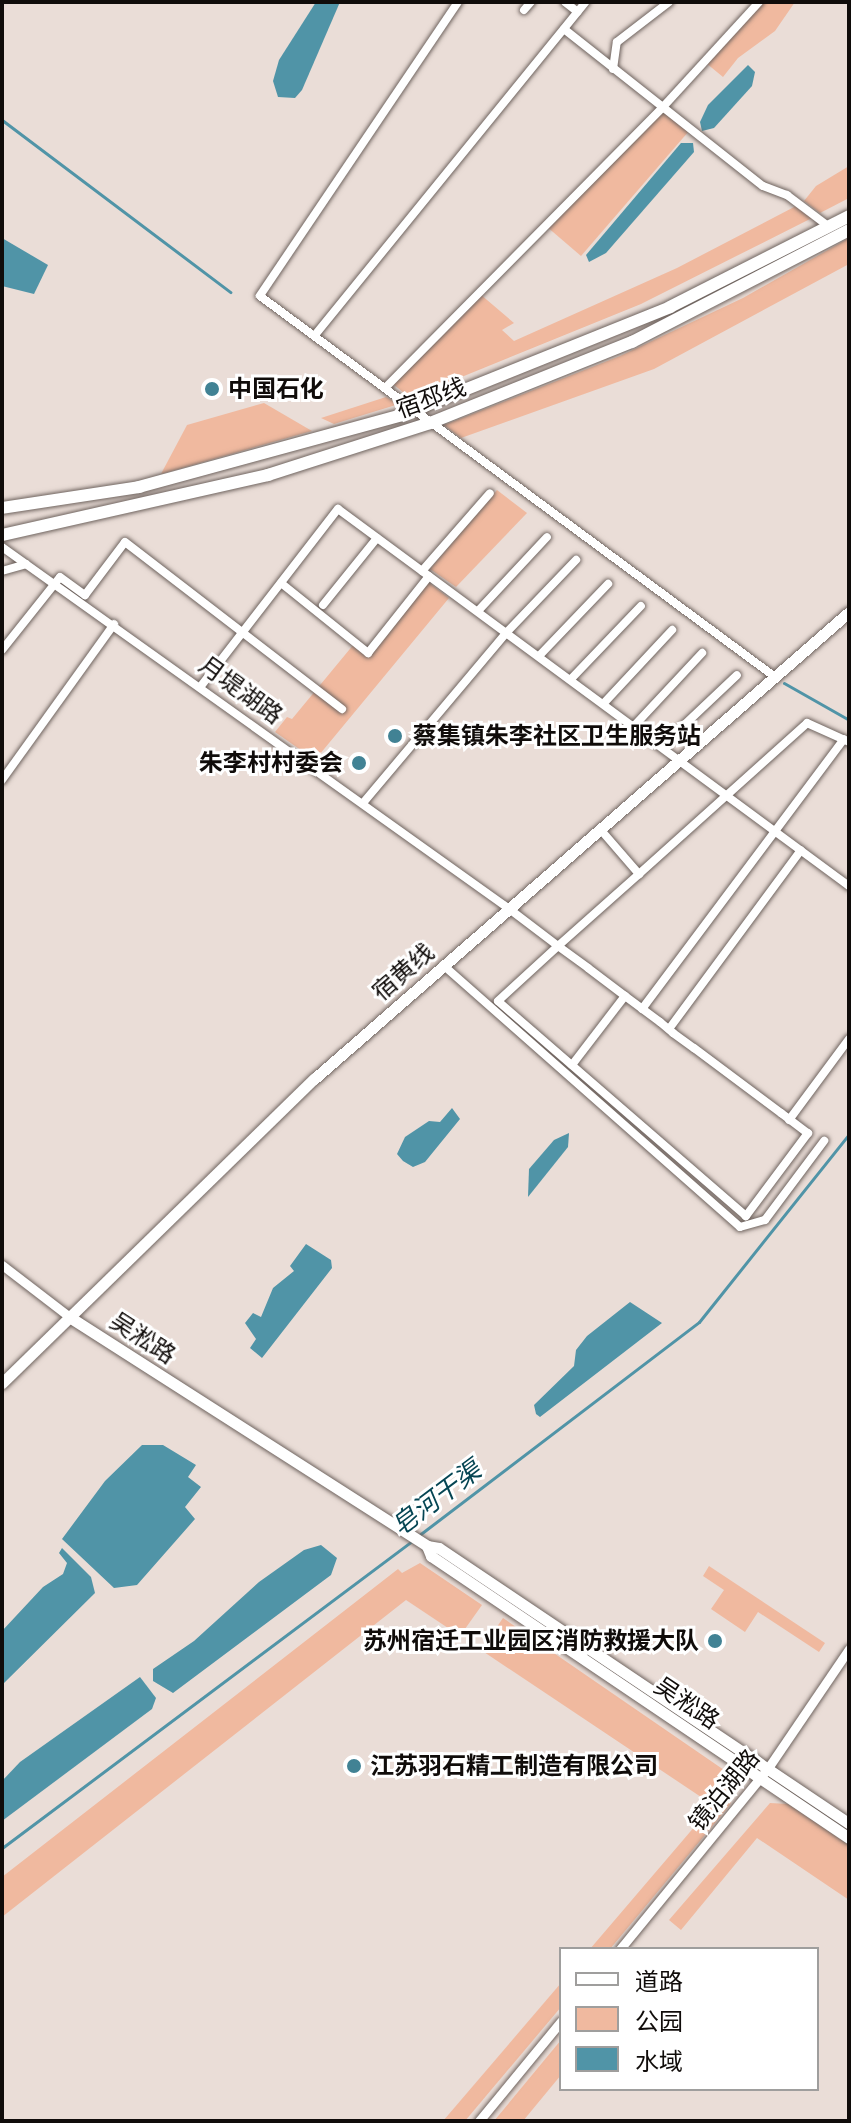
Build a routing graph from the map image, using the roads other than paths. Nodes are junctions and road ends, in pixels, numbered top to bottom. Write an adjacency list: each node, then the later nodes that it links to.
1 (458, 2): 15 (street)
2 (531, 2): 7 (street)
3 (565, 2): 8 (street)
4 (586, 2): 8 (street)
5 (669, 2): 10 (street)
6 (759, 2): 11 (street)
7 (524, 10)
8 (578, 12): 9 (street)
9 (564, 29): 10 (street); 15 (street)
10 (613, 69): 11 (street)
11 (662, 108): 13 (street); 16 (street)
12 (849, 216): 13 (main road, 宿邳线)
13 (828, 226): 17 (main road, 宿邳线)
14 (849, 230): 18 (main road, 宿邳线)
15 (315, 335): 16 (street)
16 (386, 387): 17 (street)
17 (415, 410): 18 (street); 20 (main road, 宿邳线)
18 (430, 423): 21 (main road, 宿邳线); 44 (street)
19 (490, 493): 28 (street)
20 (2, 508)
21 (2, 535)
22 (547, 537): 34 (street)
23 (377, 538): 28 (street); 30 (street); 32 (street)
24 (2, 547): 26 (street, 月堤湖路)
25 (576, 560): 39 (street)
26 (26, 564): 27 (street); 29 (street, 月堤湖路)
27 (4, 572)
28 (426, 573): 30 (street); 34 (street)
29 (55, 583): 36 (street, 月堤湖路); 38 (street); 40 (street)
30 (281, 583): 38 (street)
31 (608, 584): 42 (street)
32 (323, 605)
33 (641, 606): 45 (street)
34 (478, 611): 39 (street)
35 (849, 612): 44 (main road, 宿黄线)
36 (114, 624): 46 (street, 月堤湖路); 53 (street)
37 (672, 630): 47 (street)
38 (243, 632): 46 (street); 48 (street)
39 (507, 632): 42 (street); 55 (street)
40 (2, 650)
41 (702, 653): 49 (street)
42 (539, 656): 45 (street)
43 (737, 675): 51 (street)
44 (775, 677): 52 (main road, 宿黄线)
45 (571, 679): 47 (street)
46 (201, 686): 55 (street, 月堤湖路)
47 (604, 703): 49 (street)
48 (342, 709)
49 (634, 726): 51 (street)
50 (846, 740): 54 (street); 57 (street)
51 (662, 746): 52 (street)
52 (680, 759): 54 (street); 56 (main road, 宿黄线)
53 (2, 780)
54 (727, 795): 57 (street); 59 (street)
55 (363, 803): 61 (street, 月堤湖路)
56 (600, 829): 59 (street); 61 (main road, 宿黄线)
57 (775, 831): 58 (street); 65 (street)
58 (801, 850): 60 (street); 66 (street)
59 (639, 874): 62 (street)
60 (849, 886)
61 (508, 908): 62 (street, 月堤湖路); 63 (main road, 宿黄线)
62 (558, 946): 64 (street, 月堤湖路); 68 (street)
63 (443, 965): 69 (street); 73 (main road, 宿黄线)
64 (625, 996): 65 (street, 月堤湖路); 68 (street)
65 (642, 1009): 66 (street, 月堤湖路)
66 (669, 1029): 70 (street, 月堤湖路)
67 (849, 1039): 70 (street)
68 (576, 1068): 69 (street); 70 (street)
69 (571, 1082): 71 (street)
70 (789, 1120)
71 (824, 1141)
72 (2, 1265): 73 (street, 吴淞路)
73 (71, 1318): 74 (main road, 宿黄线); 75 (main road, 吴淞路)
74 (2, 1383)
75 (427, 1546): 77 (main road, 吴淞路); 78 (main road, 吴淞路)
76 (849, 1649): 77 (street, 镜泊湖路)
77 (768, 1768): 78 (street, 镜泊湖路); 79 (main road, 吴淞路)
78 (760, 1779): 80 (main road, 吴淞路); 81 (street, 镜泊湖路)
79 (849, 1823)
80 (849, 1838)
81 (622, 1947)
82 (559, 2023): 83 (street)
83 (479, 2121)

